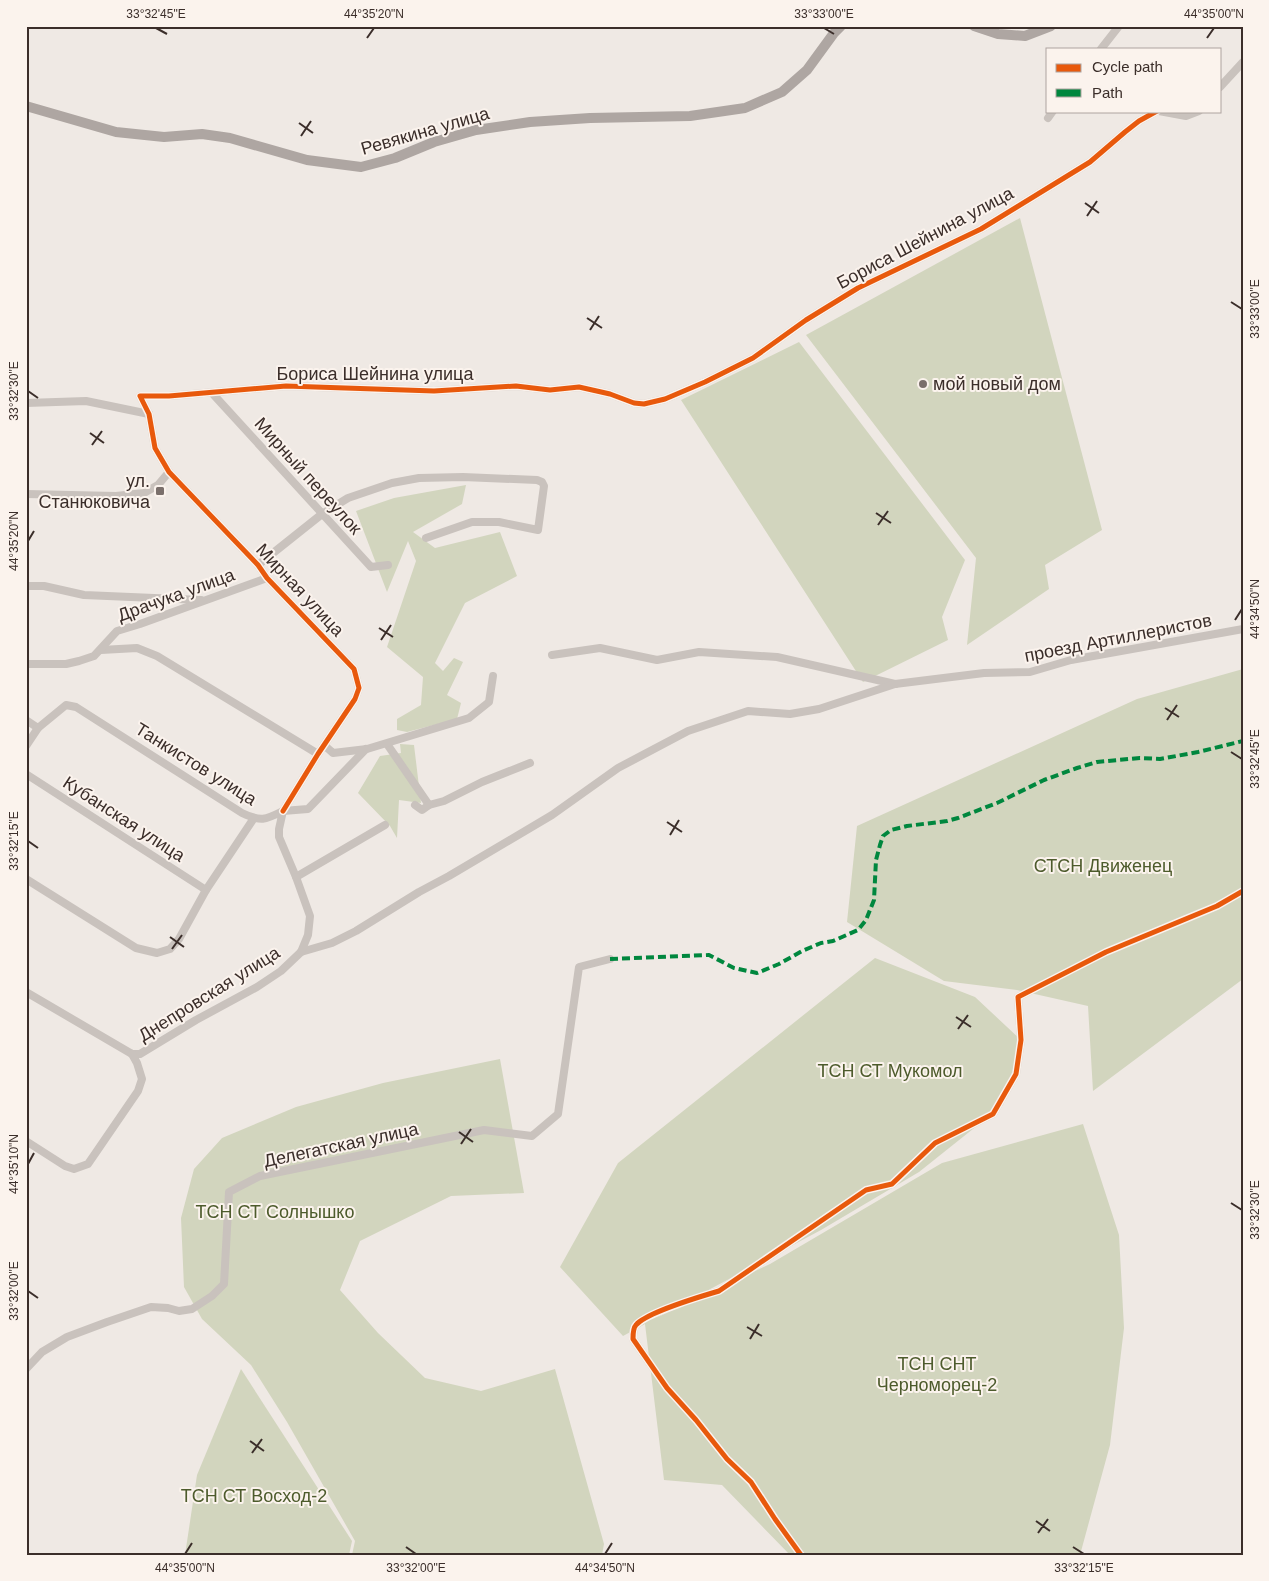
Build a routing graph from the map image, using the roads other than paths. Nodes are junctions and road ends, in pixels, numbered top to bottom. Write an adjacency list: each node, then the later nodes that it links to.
1 (841, 26): 8 (main road, Ревякина улица)
2 (974, 26): 3 (main road)
3 (1051, 26)
4 (1119, 26): 5 (street)
5 (1102, 48)
6 (1243, 62): 7 (street)
7 (1222, 85)
8 (26, 106)
9 (1156, 112): 12 (street, Бориса Шейнина улица)
10 (1164, 112): 11 (street, Бориса Шейнина улица)
11 (1196, 112)
12 (212, 393): 13 (street, Бориса Шейнина улица); 18 (street, Мирный переулок)
13 (140, 396): 15 (street, Мирная улица)
14 (26, 403): 15 (street)
15 (149, 414): 16 (street, Мирная улица)
16 (169, 472): 17 (street); 20 (street, Мирная улица)
17 (26, 494)
18 (322, 514): 19 (street); 20 (street); 21 (street, Мирный переулок)
19 (426, 538)
20 (258, 565): 22 (street, Мирная улица)
21 (388, 565)
22 (267, 578): 24 (street, Драчука улица); 35 (street, Мирная улица)
23 (26, 586): 24 (street)
24 (206, 600): 26 (street, Драчука улица)
25 (1243, 629): 30 (street, проезд Артиллеристов)
26 (101, 650): 28 (street); 37 (street)
27 (552, 655): 30 (street)
28 (26, 664)
29 (493, 676): 33 (street)
30 (895, 684): 43 (street, проезд Артиллеристов)
31 (26, 720): 32 (street)
32 (38, 728): 34 (street); 44 (street, Танкистов улица)
33 (387, 744): 36 (street); 41 (street)
34 (26, 746)
35 (324, 746): 36 (street); 37 (street, Мирная улица)
36 (367, 749): 42 (street, Танкистов улица)
37 (318, 754): 42 (street, Мирная улица)
38 (530, 763): 41 (street)
39 (26, 774): 48 (street, Кубанская улица)
40 (415, 805): 41 (street)
41 (429, 805)
42 (283, 811): 44 (street, Танкистов улица); 46 (street)
43 (552, 815): 50 (street, Днепровская улица)
44 (254, 818): 48 (street)
45 (385, 825): 46 (street)
46 (296, 876): 50 (street, Днепровская улица)
47 (26, 879): 48 (street)
48 (206, 890)
49 (1243, 891): 56 (street)
50 (301, 952): 53 (street, Днепровская улица)
51 (610, 959): 55 (street, Делегатская улица)
52 (26, 992): 53 (street, Днепровская улица)
53 (132, 1054): 54 (street)
54 (26, 1141)
55 (26, 1369)
56 (801, 1555)

